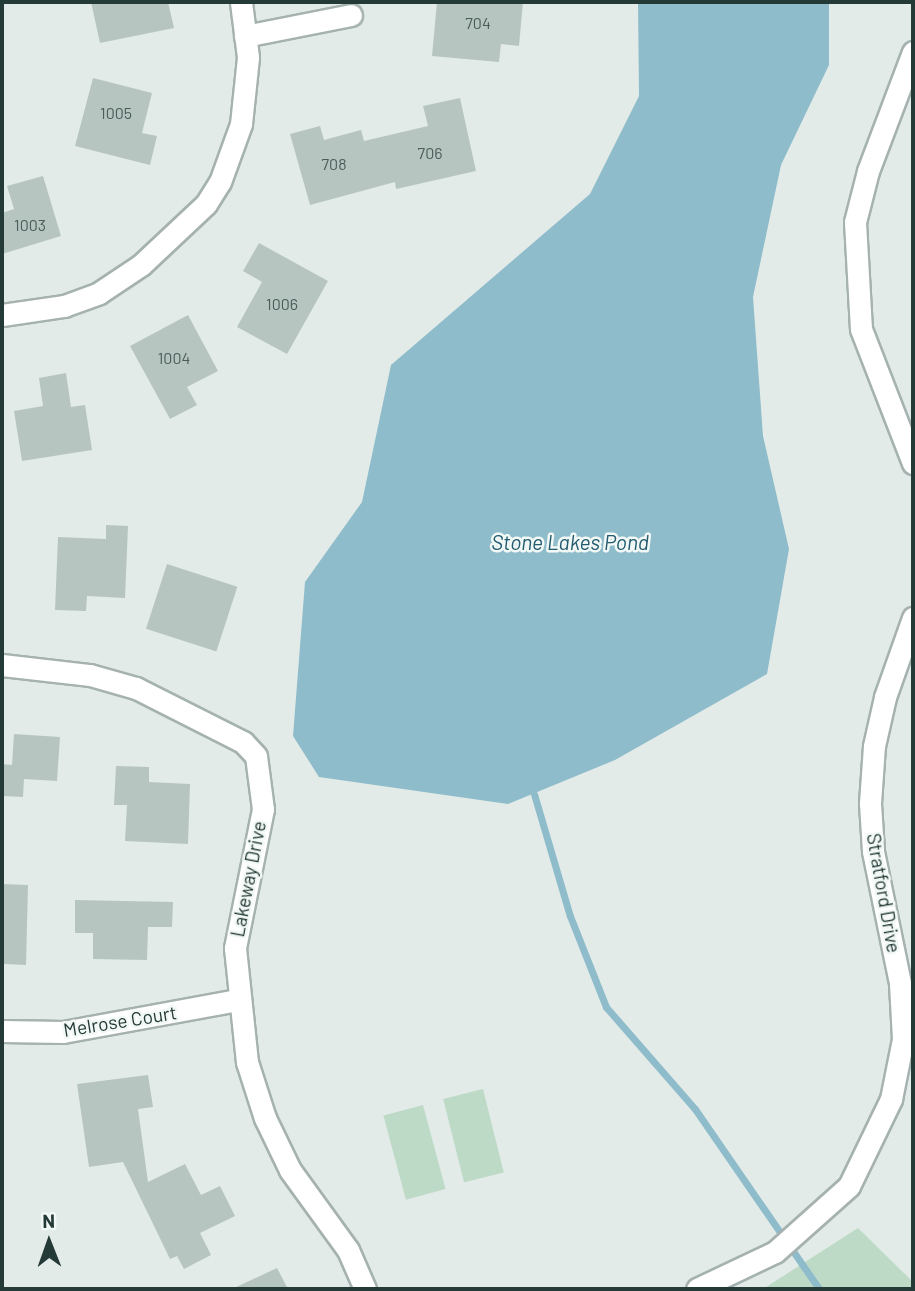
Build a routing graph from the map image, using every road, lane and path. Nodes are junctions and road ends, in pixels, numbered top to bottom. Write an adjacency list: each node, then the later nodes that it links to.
1 (241, 2): 3 (street)
2 (351, 15): 3 (street)
3 (245, 36): 5 (street)
4 (913, 52): 6 (street)
5 (2, 315)
6 (913, 463)
7 (913, 618): 12 (street, Stratford Drive)
8 (2, 665): 9 (street, Lakeway Drive)
9 (238, 1000): 10 (street, Melrose Court); 11 (street, Lakeway Drive)
10 (2, 1031)
11 (365, 1289)
12 (696, 1289)

